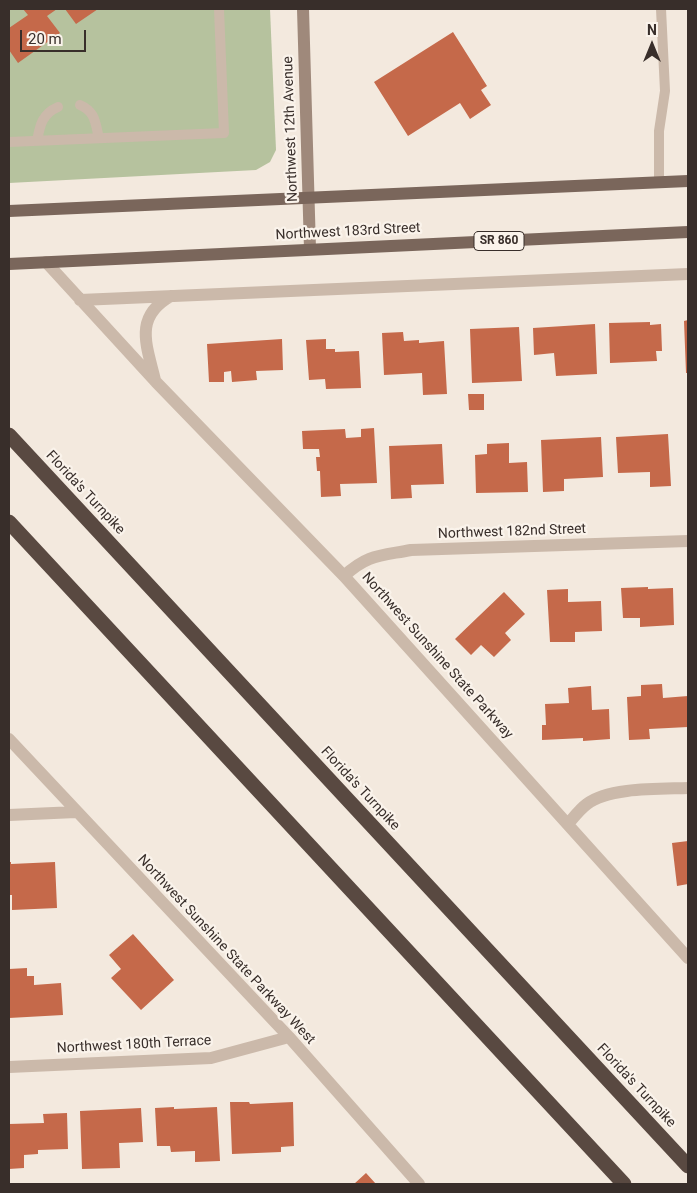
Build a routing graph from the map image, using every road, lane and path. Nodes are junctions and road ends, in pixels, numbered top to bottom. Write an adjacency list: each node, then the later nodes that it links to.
1 (219, 9): 6 (lane)
2 (303, 9): 11 (street, Northwest 12th Avenue)
3 (661, 9): 10 (lane)
4 (80, 105): 6 (lane)
5 (58, 106): 7 (lane)
6 (98, 138): 7 (lane)
7 (37, 141): 8 (lane)
8 (9, 142)
9 (688, 181): 10 (main road)
10 (659, 182): 11 (main road)
11 (308, 197): 12 (main road); 14 (street, Northwest 12th Avenue)
12 (9, 211)
13 (688, 232): 14 (main road, Northwest 183rd Street / SR 860)
14 (310, 249): 15 (main road, Northwest 183rd Street / SR 860)
15 (46, 262): 16 (main road, Northwest 183rd Street / SR 860); 19 (street, Northwest Sunshine State Parkway)
16 (9, 264)
17 (688, 274): 18 (street)
18 (171, 296): 19 (street); 20 (street)
19 (80, 300): 20 (street, Northwest Sunshine State Parkway)
20 (156, 382): 24 (street, Northwest Sunshine State Parkway)
21 (9, 435): 33 (highway, Florida's Turnpike)
22 (9, 522): 35 (highway)
23 (688, 541): 24 (street, Northwest 182nd Street)
24 (344, 576): 29 (street, Northwest Sunshine State Parkway)
25 (9, 739): 27 (street, Northwest Sunshine State Parkway West)
26 (688, 788): 29 (street)
27 (76, 812): 28 (street); 31 (street, Northwest Sunshine State Parkway West)
28 (9, 815)
29 (568, 824): 30 (street, Northwest Sunshine State Parkway)
30 (688, 958)
31 (289, 1037): 32 (street, Northwest 180th Terrace); 34 (street, Northwest Sunshine State Parkway West)
32 (9, 1067)
33 (688, 1166)
34 (419, 1184)
35 (624, 1184)

